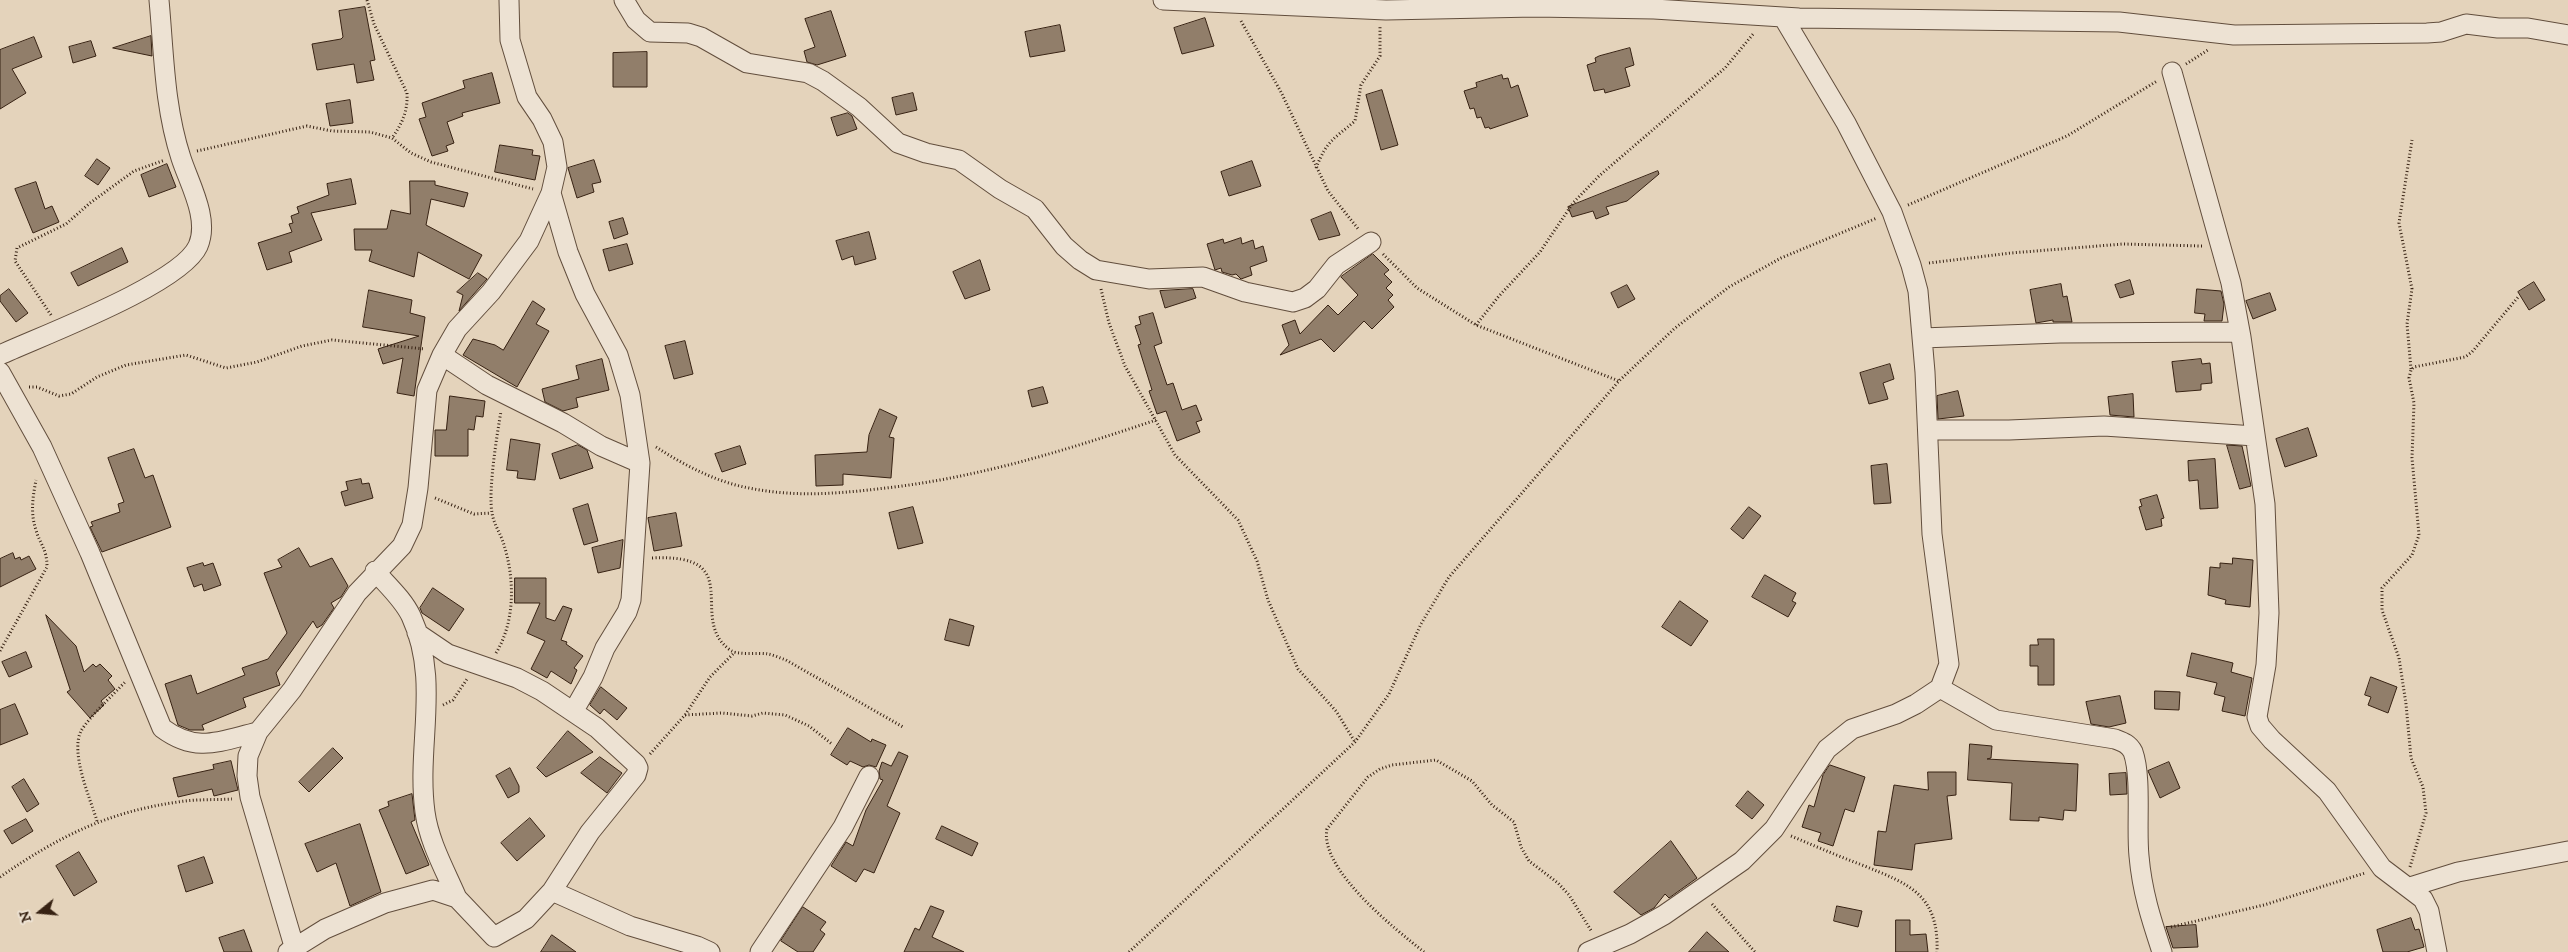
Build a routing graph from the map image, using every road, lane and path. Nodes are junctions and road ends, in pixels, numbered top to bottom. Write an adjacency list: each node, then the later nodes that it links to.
1 (159, 0): 14 (street)
2 (367, 0): 12 (path)
3 (509, 0): 16 (street)
4 (624, 0): 21 (street)
5 (1163, 0): 6 (street)
6 (1230, 3): 7 (street); 15 (path)
7 (1386, 10): 8 (street); 15 (path)
8 (1775, 17): 9 (street); 17 (street); 23 (path)
9 (2234, 35): 10 (street); 11 (path)
10 (2568, 35)
11 (2172, 72): 17 (path); 19 (street)
12 (392, 138): 14 (path); 16 (path)
13 (2412, 140): 29 (path)
14 (180, 156): 24 (street); 24 (path)
15 (1316, 168): 18 (path)
16 (551, 193): 28 (street); 36 (street)
17 (1892, 212): 20 (street); 31 (path)
18 (1371, 242): 21 (street); 23 (path)
19 (2220, 246): 20 (path); 25 (street)
20 (1911, 265): 26 (street)
21 (1096, 270): 34 (path)
22 (2519, 296): 29 (path)
23 (1476, 325): 31 (path)
24 (57, 329): 27 (street)
25 (2240, 332): 26 (street); 37 (street)
26 (1922, 338): 35 (street)
27 (0, 355)
28 (442, 355): 32 (path); 33 (street); 40 (street)
29 (2411, 370): 66 (path)
30 (0, 372): 32 (street)
31 (1619, 382): 55 (path)
32 (6, 391): 38 (street)
33 (504, 393): 39 (street); 41 (path)
34 (1156, 420): 36 (path); 55 (path)
35 (1928, 430): 37 (street); 49 (street)
36 (637, 435): 39 (street)
37 (2255, 436): 63 (street)
38 (42, 447): 45 (path); 48 (street)
39 (640, 463): 42 (street)
40 (418, 488): 41 (path); 43 (street)
41 (492, 512): 47 (path)
42 (634, 558): 46 (path); 51 (street)
43 (375, 571): 44 (street); 54 (street)
44 (417, 633): 47 (street); 50 (street)
45 (0, 651)
46 (735, 652): 52 (path); 53 (path)
47 (480, 666): 50 (path); 51 (street)
48 (137, 668): 54 (street); 60 (path)
49 (1940, 688): 61 (street); 71 (street)
50 (428, 712): 64 (street)
51 (573, 712): 57 (street)
52 (685, 716): 56 (path); 57 (path)
53 (903, 727)
54 (258, 732): 59 (street)
55 (1355, 742): 76 (path)
56 (832, 744)
57 (638, 768): 68 (street)
58 (868, 776): 75 (street)
59 (250, 797): 60 (path); 72 (street)
60 (97, 821): 65 (path)
61 (1774, 830): 69 (street); 79 (path)
62 (2568, 851): 66 (street)
63 (2382, 868): 66 (street); 71 (path)
64 (445, 871): 67 (street); 70 (street)
65 (0, 877)
66 (2410, 887): 81 (street)
67 (433, 890): 70 (street); 72 (street)
68 (552, 891): 70 (street); 74 (street)
69 (1700, 892): 73 (street); 78 (path)
70 (457, 898)
71 (2155, 930): 80 (street)
72 (301, 947)
73 (1595, 949): 77 (path)
74 (700, 950)
75 (760, 952)
76 (1129, 952)
77 (1424, 952)
78 (1755, 952)
79 (1937, 952)
80 (2162, 952)
81 (2437, 952)

